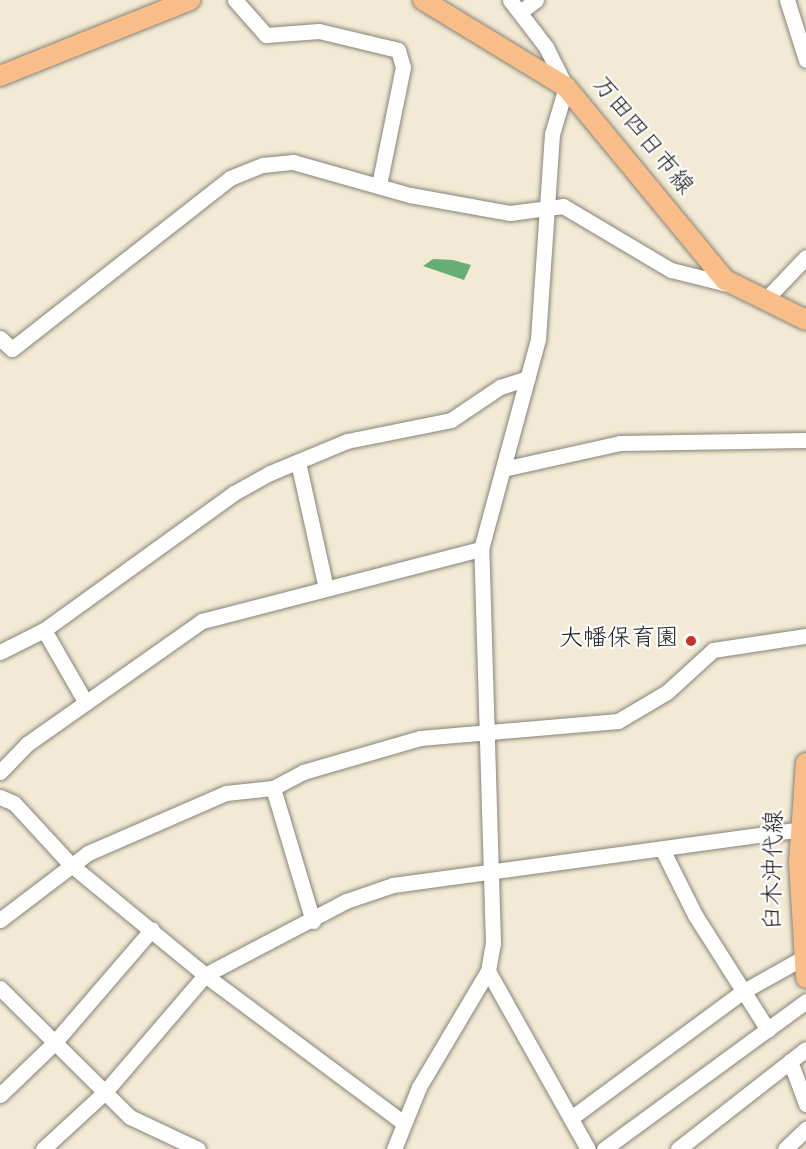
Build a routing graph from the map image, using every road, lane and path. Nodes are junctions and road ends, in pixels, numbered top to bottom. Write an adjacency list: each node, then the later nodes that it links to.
1 (190, 0): 8 (main road)
2 (235, 0): 10 (street)
3 (423, 0): 9 (main road, 万田四日市線)
4 (536, 0): 6 (street)
5 (787, 0): 7 (street)
6 (515, 6): 9 (street)
7 (806, 60)
8 (0, 76)
9 (566, 87): 11 (street); 13 (main road, 万田四日市線)
10 (379, 185): 11 (street); 16 (street)
11 (544, 206): 13 (street); 17 (street)
12 (806, 257): 14 (street)
13 (735, 286): 14 (main road, 万田四日市線)
14 (765, 300): 15 (main road, 万田四日市線)
15 (806, 320)
16 (0, 338)
17 (528, 378): 19 (street); 20 (street)
18 (806, 440): 20 (street)
19 (298, 462): 22 (street); 23 (street)
20 (503, 469): 21 (street)
21 (481, 549): 22 (street); 27 (street)
22 (326, 588): 26 (street)
23 (44, 630): 25 (street); 26 (street)
24 (806, 636): 27 (street)
25 (0, 652)
26 (86, 703): 29 (street)
27 (490, 735): 30 (street); 35 (street)
28 (806, 762): 32 (main road, 臼木沖代線)
29 (0, 771)
30 (273, 788): 34 (street); 37 (street)
31 (0, 797): 34 (street)
32 (801, 830): 33 (street); 39 (main road, 臼木沖代線)
33 (663, 851): 35 (street); 44 (street)
34 (70, 864): 36 (street); 38 (street)
35 (492, 870): 37 (street); 40 (street)
36 (0, 920)
37 (313, 921): 41 (street)
38 (152, 929): 41 (street); 47 (street)
39 (804, 957): 42 (main road, 臼木沖代線); 44 (street)
40 (488, 971): 53 (street); 54 (street)
41 (205, 975): 50 (street); 54 (street)
42 (806, 978)
43 (0, 988): 47 (street)
44 (742, 992): 46 (street); 53 (street)
45 (806, 1001): 46 (street)
46 (768, 1030): 60 (street)
47 (54, 1043): 50 (street); 51 (street)
48 (806, 1049): 49 (street)
49 (790, 1061): 52 (street); 61 (street)
50 (104, 1093): 56 (street); 57 (street)
51 (0, 1095)
52 (806, 1104)
53 (571, 1119): 59 (street)
54 (401, 1121): 58 (street)
55 (806, 1128): 62 (street)
56 (43, 1149)
57 (198, 1149)
58 (394, 1149)
59 (588, 1149)
60 (604, 1149)
61 (678, 1149)
62 (785, 1149)

